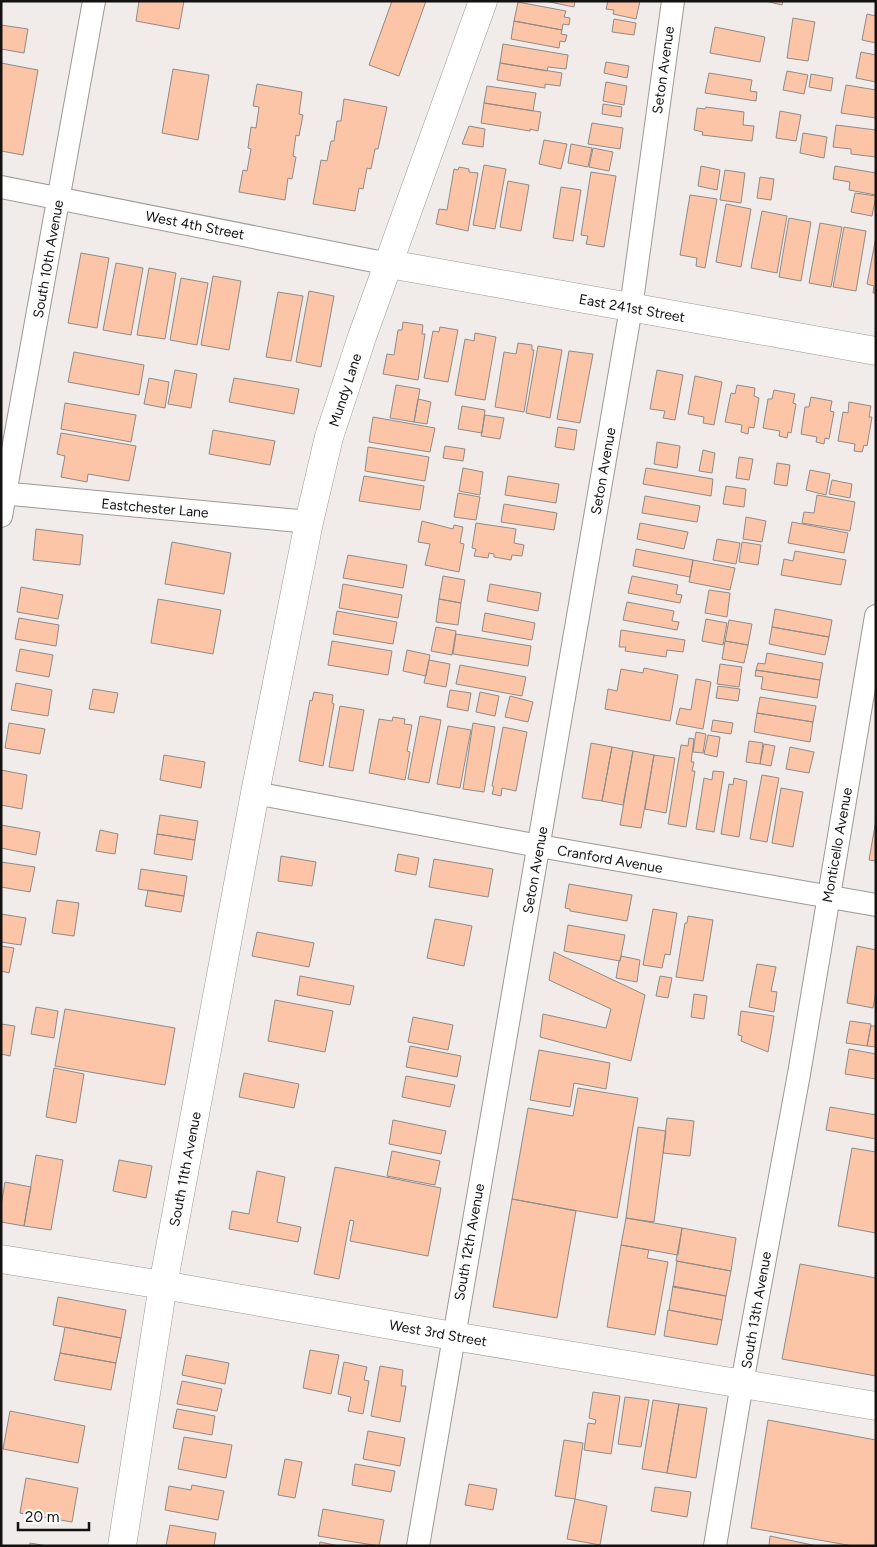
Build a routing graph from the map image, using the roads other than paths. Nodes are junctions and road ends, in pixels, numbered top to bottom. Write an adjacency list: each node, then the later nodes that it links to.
1 (94, 1): 5 (street, South 10th Avenue)
2 (483, 1): 6 (street, Mundy Lane)
3 (673, 1): 7 (street, Seton Avenue)
4 (1, 187): 5 (street, West 4th Street)
5 (59, 197): 6 (street, West 4th Street); 9 (street, South 10th Avenue)
6 (388, 264): 7 (street, East 241st Street); 11 (street, Mundy Lane)
7 (631, 308): 8 (street, East 241st Street); 14 (street, Seton Avenue)
8 (876, 351)
9 (3, 494): 10 (street, South 10th Avenue); 11 (street, Eastchester Lane)
10 (1, 516)
11 (309, 522): 13 (street, Mundy Lane)
12 (876, 616): 15 (street, Monticello Avenue)
13 (255, 793): 14 (street, Cranford Avenue); 20 (street, South 11th Avenue)
14 (539, 846): 15 (street, Cranford Avenue); 17 (street, Seton Avenue)
15 (828, 897): 16 (street, Cranford Avenue); 18 (street, Monticello Avenue)
16 (876, 905)
17 (522, 939): 21 (street, South 12th Avenue)
18 (799, 1074): 22 (street, South 13th Avenue)
19 (1, 1259): 20 (street, West 3rd Street)
20 (164, 1285): 21 (street, West 3rd Street); 24 (street, South 11th Avenue)
21 (453, 1336): 22 (street, West 3rd Street); 25 (street, South 12th Avenue)
22 (742, 1383): 23 (street, West 3rd Street); 26 (street, South 13th Avenue)
23 (876, 1406)
24 (122, 1546)
25 (418, 1546)
26 (715, 1546)

